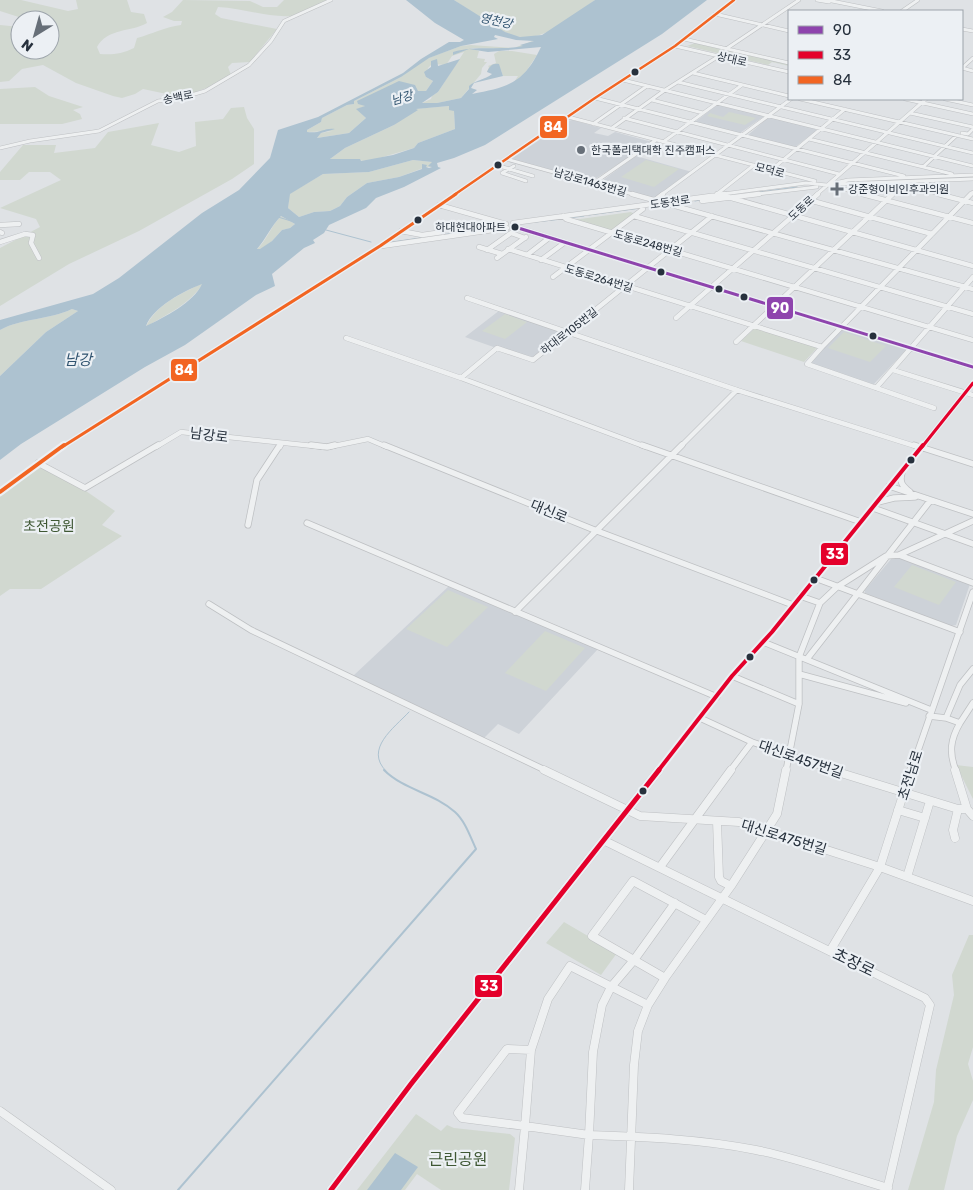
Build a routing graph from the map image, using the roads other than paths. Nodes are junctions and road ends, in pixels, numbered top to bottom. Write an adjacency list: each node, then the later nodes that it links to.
1 (331, 0): 69 (street, 송백로)
2 (732, 0): 11 (street); 12 (street)
3 (799, 0): 13 (street)
4 (820, 0): 7 (street)
5 (828, 0): 7 (street)
6 (918, 0): 10 (street)
7 (865, 8): 8 (street); 9 (street)
8 (872, 10)
9 (876, 10)
10 (903, 10)
11 (715, 14): 12 (street); 13 (street)
12 (710, 18): 15 (street)
13 (763, 26): 14 (street); 17 (street)
14 (788, 31)
15 (684, 39): 16 (street); 17 (street)
16 (675, 46): 18 (street, 상대로); 24 (street)
17 (726, 49): 20 (street)
18 (720, 56): 22 (street, 상대로); 23 (street)
19 (973, 58): 21 (street)
20 (788, 63)
21 (963, 67)
22 (788, 72)
23 (693, 73): 25 (street); 26 (street)
24 (623, 80): 27 (street); 31 (street)
25 (678, 82): 28 (street); 29 (street)
26 (742, 85): 29 (street); 30 (street)
27 (647, 86): 28 (street); 40 (street)
28 (666, 90): 33 (street); 38 (street)
29 (729, 94): 38 (street); 42 (street)
30 (788, 96)
31 (595, 98): 40 (street); 49 (street)
32 (788, 99): 42 (street)
33 (652, 100): 43 (street); 45 (street)
34 (804, 100): 44 (street)
35 (909, 100): 39 (street)
36 (925, 100): 39 (street, 도동로)
37 (950, 100): 41 (street)
38 (717, 103): 45 (street); 48 (street)
39 (922, 103): 46 (street, 도동로); 47 (street)
40 (620, 104): 43 (street); 54 (street)
41 (973, 105)
42 (780, 106): 48 (street); 51 (street)
43 (638, 109): 50 (street); 53 (street)
44 (845, 109): 51 (street); 52 (street)
45 (704, 112): 53 (street)
46 (910, 113): 52 (street, 도동로); 57 (street)
47 (973, 114)
48 (768, 116): 56 (street); 60 (street)
49 (568, 117): 54 (street, 모덕로); 75 (street)
50 (624, 118): 55 (street); 58 (street)
51 (832, 119): 56 (street); 59 (street)
52 (901, 121): 57 (street); 59 (street, 도동로); 61 (street)
53 (690, 122): 58 (street); 60 (street)
54 (593, 124): 55 (street, 모덕로)
55 (612, 128): 64 (street, 모덕로)
56 (821, 128): 62 (street); 66 (street)
57 (973, 128)
58 (676, 132): 65 (street); 67 (street)
59 (888, 132): 66 (street, 도동로); 68 (street)
60 (742, 135): 67 (street); 70 (street)
61 (957, 135): 63 (street); 68 (street)
62 (809, 139): 70 (street); 72 (street)
63 (973, 139)
64 (656, 140): 65 (street, 모덕로); 93 (street)
65 (663, 142): 73 (street, 모덕로)
66 (876, 142): 72 (street, 도동로); 74 (street)
67 (728, 146): 73 (street); 76 (street)
68 (945, 146): 71 (street); 74 (street)
69 (0, 148)
70 (796, 149): 76 (street); 77 (street)
71 (973, 152)
72 (864, 153): 77 (street, 도동로); 82 (street)
73 (715, 155): 79 (street, 모덕로); 107 (street)
74 (935, 156): 81 (street); 82 (street)
75 (506, 159): 78 (street); 93 (street, 남강로1463번길)
76 (783, 160): 84 (street); 85 (street)
77 (852, 163): 85 (street, 도동로); 89 (street)
78 (496, 165): 83 (street); 108 (street)
79 (754, 165): 84 (street, 모덕로); 100 (street)
80 (514, 166): 83 (street)
81 (973, 166)
82 (923, 167): 88 (street)
83 (509, 169): 87 (street); 91 (street)
84 (771, 170): 96 (street, 모덕로)
85 (839, 174): 96 (street, 도동로)
86 (973, 175): 88 (street, 도동천로)
87 (533, 176)
88 (959, 176): 89 (street, 도동천로)
89 (911, 178): 92 (street, 도동천로)
90 (973, 179): 95 (street, 도동천로)
91 (526, 180)
92 (847, 182): 95 (street, 도동천로); 96 (street, 도동천로)
93 (594, 183): 107 (street, 남강로1463번길)
94 (806, 183): 96 (street, 도동천로); 97 (street); 100 (street, 도동천로)
95 (902, 184): 103 (street); 104 (street)
96 (827, 185): 98 (street, 도동로); 103 (street, 모덕로)
97 (812, 188): 98 (street, 도동천로); 101 (street, 도동천로)
98 (822, 189): 102 (street, 도동로)
99 (973, 192): 104 (street)
100 (718, 195): 101 (street); 105 (street, 도동천로)
101 (727, 198): 109 (street, 도동천로); 114 (street)
102 (809, 200): 114 (street, 도동로); 115 (street)
103 (888, 201): 115 (street); 116 (street, 모덕로)
104 (964, 201): 106 (street); 116 (street)
105 (664, 203): 107 (street, 도동천로); 109 (street)
106 (973, 203)
107 (654, 204): 109 (street, 도동천로); 110 (street, 도동천로); 111 (street, 도동천로)
108 (439, 205): 121 (street); 123 (street)
109 (673, 205): 113 (street)
110 (643, 209): 111 (street, 도동천로); 112 (street)
111 (590, 215): 117 (street, 도동천로)
112 (634, 216): 125 (street); 126 (street)
113 (712, 216): 126 (street, 하대로105번길); 128 (street)
114 (791, 217): 127 (street); 128 (street, 도동로)
115 (870, 217): 127 (street); 129 (street)
116 (949, 217): 118 (street, 모덕로); 129 (street)
117 (565, 218): 122 (street, 도동천로); 125 (street, 도동로248번길)
118 (973, 223)
119 (19, 224): 120 (street)
120 (0, 225)
121 (506, 226): 122 (street, 도동천로); 130 (street)
122 (515, 226): 124 (street)
123 (401, 231): 130 (street); 135 (street)
124 (532, 233): 131 (street); 132 (street)
125 (612, 233): 139 (street); 140 (street, 도동로248번길)
126 (692, 233): 140 (street, 하대로105번길); 141 (street)
127 (852, 233): 142 (street); 143 (street)
128 (771, 234): 141 (street, 도동로); 142 (street)
129 (932, 234): 143 (street)
130 (427, 237): 135 (street)
131 (525, 238): 137 (street); 138 (street)
132 (549, 238): 134 (street); 145 (street)
133 (0, 242): 146 (street)
134 (564, 243): 139 (street); 148 (street)
135 (380, 246): 191 (street)
136 (479, 247): 137 (street)
137 (487, 250): 144 (street)
138 (508, 250): 144 (street); 145 (street, 도동로264번길)
139 (589, 250): 150 (street); 151 (street)
140 (671, 250): 151 (street, 하대로105번길); 152 (street, 도동로248번길)
141 (752, 250): 152 (street, 도동로); 153 (street)
142 (834, 251): 153 (street); 154 (street)
143 (917, 251): 149 (street); 154 (street)
144 (502, 254): 147 (street)
145 (526, 255): 148 (street, 도동로264번길)
146 (39, 258)
147 (497, 258)
148 (541, 260): 150 (street, 도동로264번길)
149 (973, 266)
150 (567, 268): 155 (street); 158 (street, 도동로264번길)
151 (648, 268): 157 (street); 158 (street, 하대로105번길)
152 (733, 268): 157 (street, 도동로); 159 (street, 도동로248번길)
153 (815, 268): 159 (street); 160 (street)
154 (899, 269): 160 (street); 161 (street)
155 (553, 277)
156 (973, 277): 161 (street)
157 (711, 286): 164 (street, 도동로); 165 (street)
158 (626, 287): 164 (street, 도동로264번길); 173 (street, 하대로105번길)
159 (796, 287): 165 (street); 166 (street, 도동로248번길)
160 (881, 287): 166 (street); 167 (street)
161 (964, 287): 162 (street); 167 (street)
162 (973, 289)
163 (467, 298): 173 (street)
164 (690, 306): 169 (street, 도동로); 170 (street, 도동로264번길)
165 (775, 306): 170 (street); 171 (street)
166 (861, 306): 171 (street); 172 (street, 도동로248번길)
167 (948, 306): 168 (street); 172 (street)
168 (973, 314)
169 (676, 318)
170 (754, 326): 176 (street); 177 (street, 도동로264번길)
171 (841, 326): 177 (street); 178 (street)
172 (930, 327): 175 (street, 도동로248번길); 178 (street)
173 (569, 332): 181 (street, 하대로105번길); 184 (street)
174 (346, 338): 181 (street)
175 (973, 340)
176 (736, 342)
177 (822, 347): 183 (street)
178 (911, 347): 179 (street); 180 (street)
179 (973, 367)
180 (893, 370): 183 (street); 185 (street)
181 (461, 378): 190 (street)
182 (973, 383): 185 (street)
183 (876, 388): 187 (street)
184 (737, 390): 189 (street); 190 (street)
185 (966, 393): 186 (street); 189 (street)
186 (973, 395)
187 (934, 408)
188 (282, 443): 191 (street, 남강로); 204 (street); 205 (street, 대신로)
189 (922, 447): 192 (street); 193 (street)
190 (671, 456): 201 (street); 205 (street)
191 (38, 463): 195 (street)
192 (973, 464)
193 (904, 470): 194 (street); 196 (street)
194 (889, 486): 196 (street); 198 (street)
195 (0, 492)
196 (921, 498): 197 (street); 198 (street)
197 (930, 501): 199 (street); 202 (street)
198 (875, 505): 201 (street); 202 (street)
199 (973, 514)
200 (973, 521): 206 (street)
201 (862, 522): 210 (street)
202 (913, 522): 206 (street); 209 (street)
203 (307, 523): 219 (street)
204 (248, 525)
205 (597, 530): 218 (street, 대신로); 219 (street)
206 (947, 535): 207 (street); 208 (street)
207 (973, 544)
208 (899, 555): 209 (street); 211 (street)
209 (886, 556): 212 (street); 214 (street)
210 (815, 578): 212 (street); 215 (street)
211 (973, 583)
212 (838, 587): 214 (street); 216 (street)
213 (973, 592): 220 (street, 초전남로)
214 (857, 593): 220 (street); 223 (street)
215 (800, 596): 216 (street); 218 (street)
216 (820, 603): 222 (street)
217 (209, 604): 239 (street)
218 (793, 605): 221 (street)
219 (515, 612): 227 (street)
220 (960, 632): 231 (street, 초전남로)
221 (763, 642): 222 (street); 226 (street)
222 (799, 657): 223 (street); 225 (street)
223 (807, 660): 230 (street)
224 (973, 669): 233 (street)
225 (799, 674): 229 (street); 230 (street)
226 (732, 676): 227 (street); 229 (street)
227 (717, 697): 232 (street)
228 (973, 703): 234 (street)
229 (798, 704): 236 (street)
230 (918, 705): 231 (street)
231 (930, 713): 233 (street); 237 (street, 초전남로)
232 (700, 718): 235 (street, 대신로457번길); 239 (street)
233 (946, 718): 234 (street)
234 (960, 723): 241 (street)
235 (752, 742): 236 (street, 대신로457번길); 245 (street)
236 (789, 756): 237 (street, 대신로457번길); 247 (street)
237 (904, 793): 238 (street, 대신로457번길); 242 (street, 초전남로)
238 (930, 801): 240 (street, 대신로457번길); 244 (street)
239 (628, 809): 245 (street, 대신로475번길); 249 (street)
240 (958, 809): 241 (street, 대신로457번길); 248 (street)
241 (967, 809): 243 (street)
242 (898, 810): 244 (street); 251 (street, 초전남로)
243 (973, 816)
244 (925, 818): 252 (street)
245 (694, 820): 246 (street, 대신로475번길); 250 (street)
246 (717, 821): 247 (street, 대신로475번길); 253 (street)
247 (767, 830): 251 (street, 대신로475번길); 253 (street)
248 (955, 838)
249 (605, 841): 250 (street, 초장로); 270 (street)
250 (660, 867): 254 (street, 초장로)
251 (880, 867): 252 (street, 대신로475번길); 258 (street, 초전남로)
252 (908, 877): 255 (street, 대신로475번길)
253 (731, 886): 254 (street)
254 (723, 898): 257 (street); 258 (street, 초장로)
255 (973, 901)
256 (675, 903): 257 (street); 259 (street); 259 (street)
257 (706, 920): 260 (street)
258 (830, 951): 268 (street, 초장로)
259 (634, 960): 260 (street); 261 (street)
260 (665, 978): 262 (street)
261 (611, 987): 262 (street); 263 (street); 266 (street)
262 (648, 1005): 267 (street)
263 (531, 1050): 265 (street); 265 (street)
264 (0, 1111): 269 (street)
265 (525, 1126): 266 (street); 271 (street)
266 (589, 1135): 267 (street); 272 (street)
267 (631, 1136): 268 (street); 273 (street)
268 (888, 1189)
269 (110, 1190)
270 (332, 1190)
271 (519, 1190)
272 (585, 1190)
273 (629, 1190)

